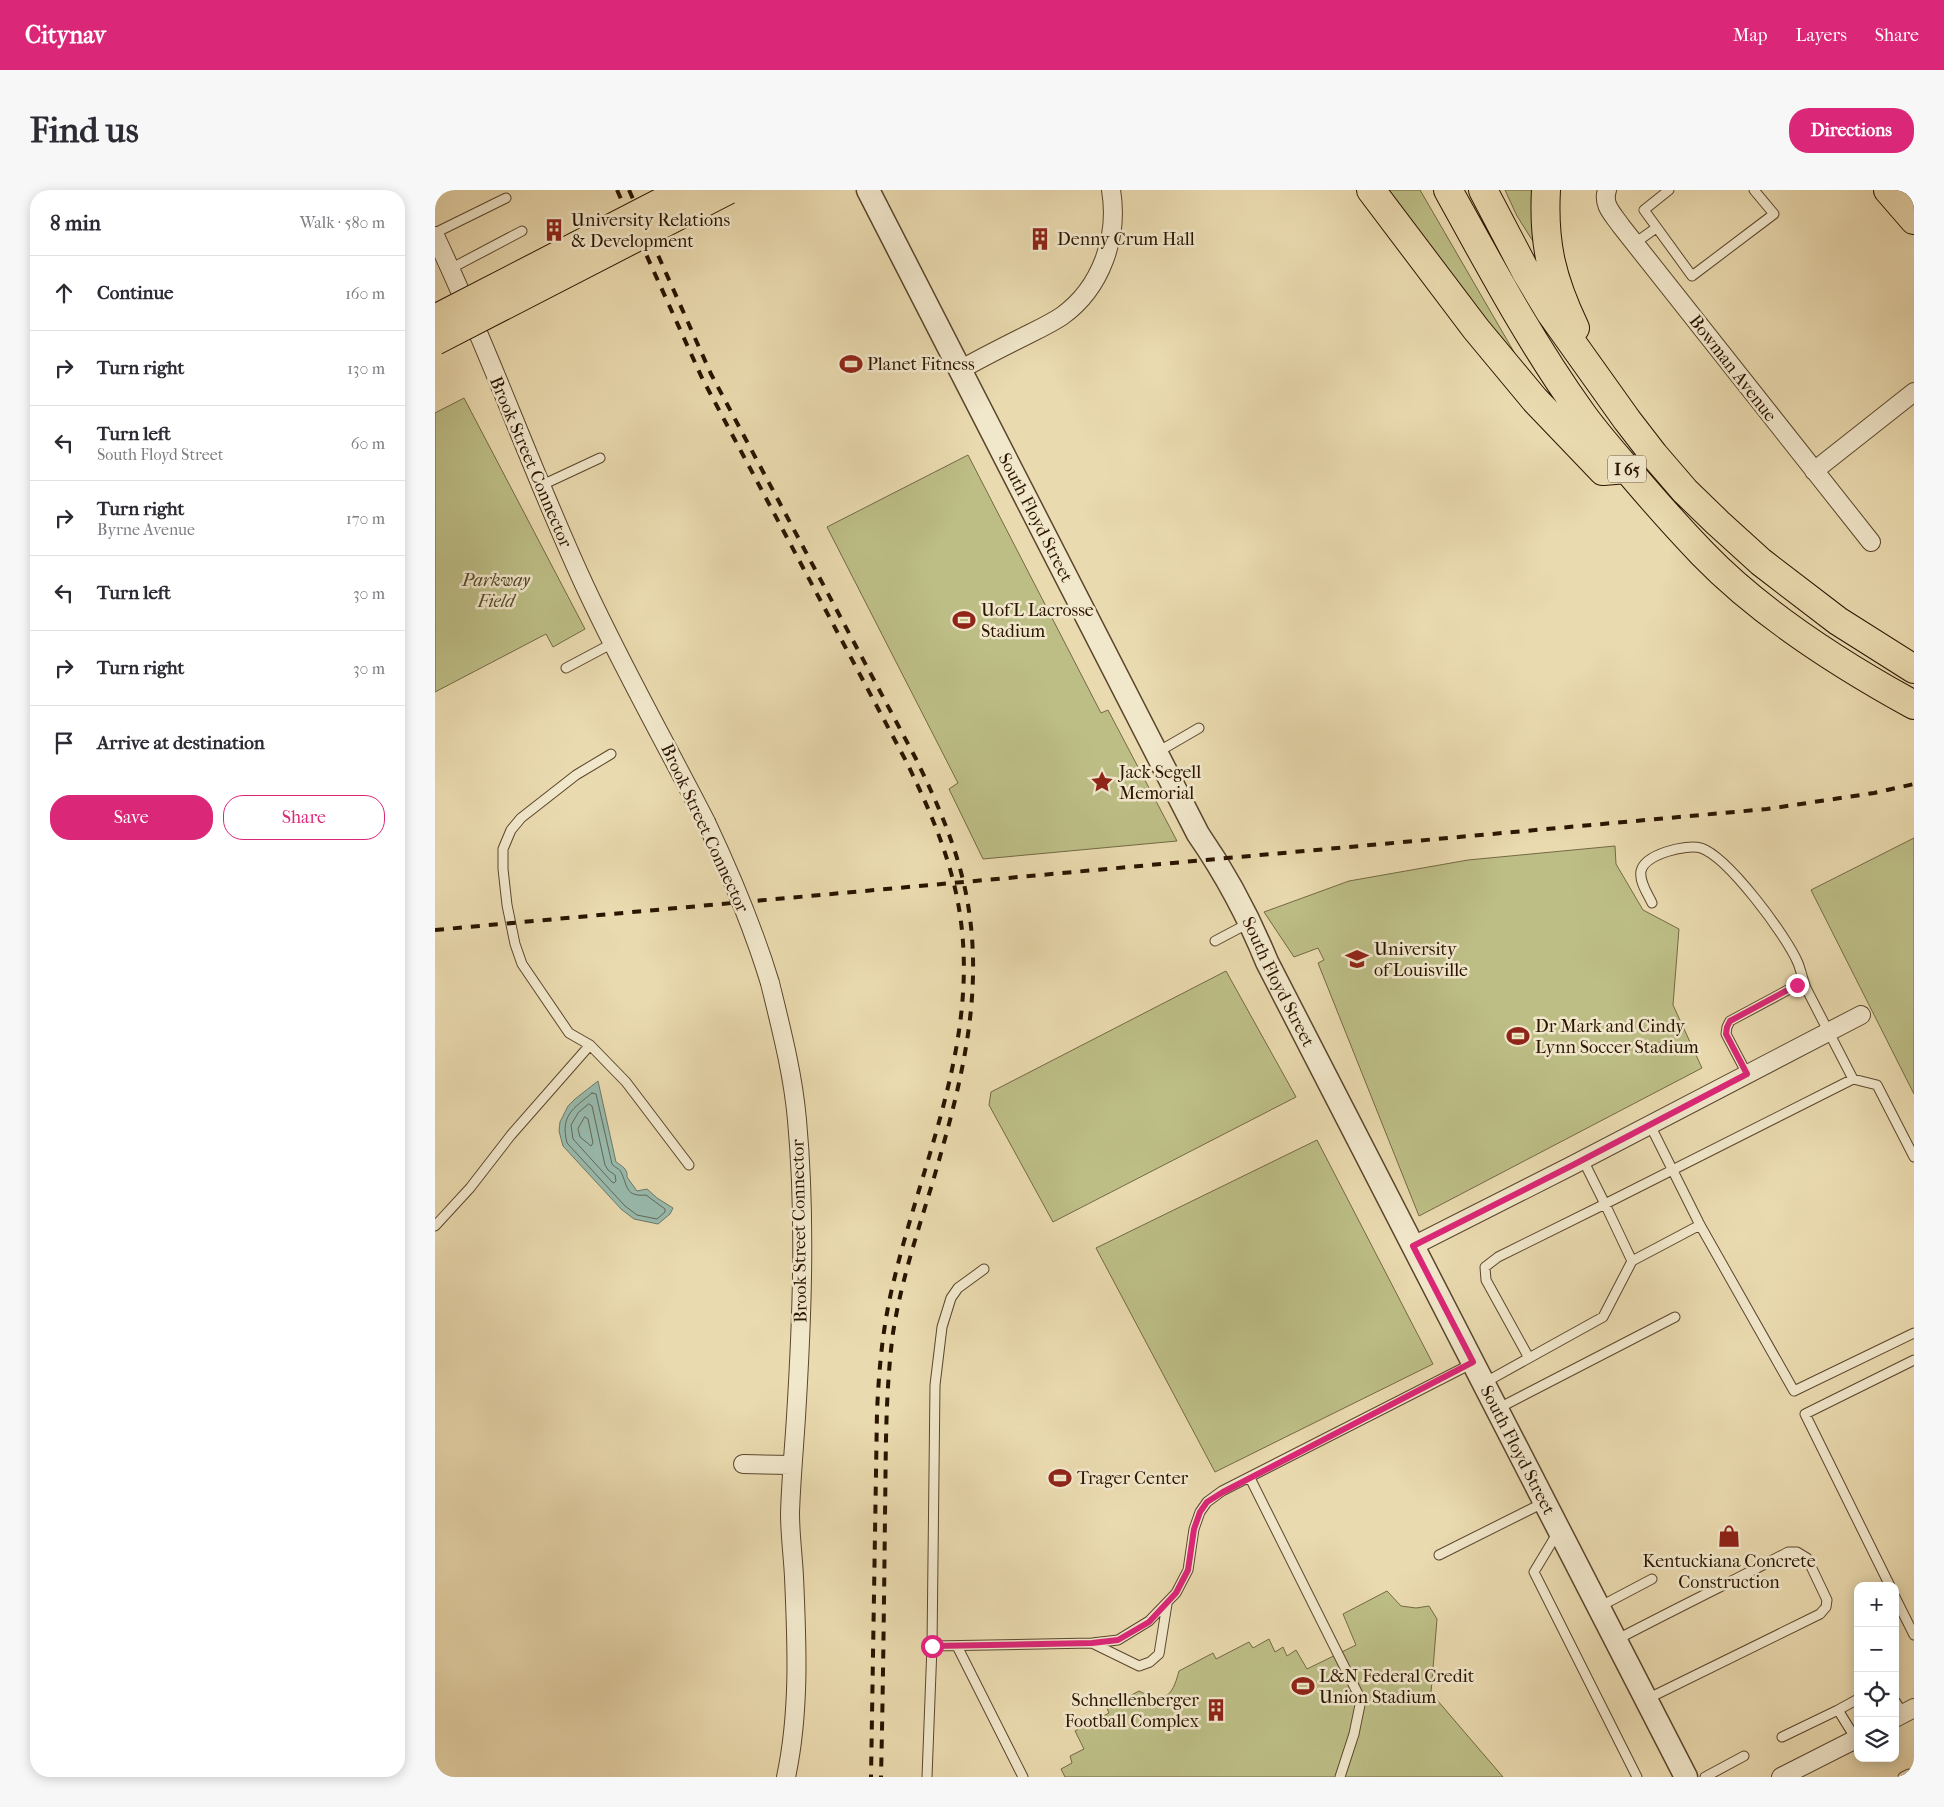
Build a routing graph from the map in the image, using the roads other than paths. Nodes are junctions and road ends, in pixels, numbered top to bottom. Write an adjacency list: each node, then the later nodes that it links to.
1 (686, 190): 20 (street); 21 (main road, bridge)
2 (728, 190): 22 (main road, bridge)
3 (868, 190): 23 (street, South Floyd Street)
4 (1111, 190): 23 (street)
5 (1371, 190): 27 (main road)
6 (1448, 190): 27 (main road, I 65)
7 (1483, 190): 24 (main road, I 65)
8 (1546, 190): 24 (main road)
9 (1607, 190): 18 (street, Bowman Avenue)
10 (1669, 190): 15 (lane)
11 (1754, 190): 15 (lane)
12 (1888, 190): 14 (main road)
13 (506, 198): 17 (lane)
14 (1914, 220)
15 (1656, 228): 18 (lane)
16 (522, 231): 19 (lane)
17 (435, 234): 19 (street, Brook Street Connector)
18 (1635, 243): 28 (street, Bowman Avenue)
19 (450, 269): 20 (street, Brook Street Connector)
20 (466, 304): 29 (street, Brook Street Connector)
21 (435, 319)
22 (435, 341)
23 (960, 370): 36 (street, South Floyd Street)
24 (1604, 388): 33 (main road, I 65)
25 (1914, 392): 28 (street)
26 (599, 458): 29 (lane)
27 (1627, 469): 34 (main road, I 65)
28 (1814, 471): 30 (street, Bowman Avenue)
29 (540, 486): 31 (street, Brook Street Connector)
30 (1871, 542)
31 (613, 643): 32 (lane); 66 (street, Brook Street Connector, bridge)
32 (567, 668)
33 (1914, 669)
34 (1914, 705)
35 (1199, 728): 36 (lane)
36 (1156, 753): 39 (street, South Floyd Street)
37 (611, 754): 44 (lane)
38 (1652, 903): 41 (lane)
39 (1249, 923): 40 (lane); 55 (street, South Floyd Street)
40 (1215, 941)
41 (1806, 988): 43 (lane); 45 (lane)
42 (1861, 1015): 43 (street)
43 (1829, 1032): 45 (street); 46 (lane)
44 (590, 1045): 50 (lane); 54 (lane)
45 (1747, 1074): 47 (street)
46 (1853, 1079): 48 (lane); 51 (lane)
47 (1650, 1125): 49 (street); 51 (lane)
48 (1914, 1157)
49 (1583, 1160): 52 (lane); 55 (street)
50 (689, 1165)
51 (1672, 1172): 52 (lane); 53 (lane)
52 (1605, 1204): 56 (lane); 60 (lane)
53 (1701, 1225): 56 (lane); 59 (lane)
54 (435, 1226)
55 (1413, 1246): 62 (street, South Floyd Street)
56 (1632, 1261): 60 (lane)
57 (984, 1269): 79 (lane)
58 (1675, 1317): 64 (lane)
59 (1914, 1333)
60 (1529, 1358): 63 (lane)
61 (1914, 1360): 72 (lane)
62 (1473, 1362): 63 (street, South Floyd Street); 67 (lane)
63 (1484, 1383): 64 (street, South Floyd Street)
64 (1497, 1409): 68 (street, South Floyd Street)
65 (743, 1464): 66 (street)
66 (793, 1465): 88 (street, Brook Street Connector)
67 (1250, 1478): 73 (lane); 91 (lane)
68 (1545, 1502): 69 (street, South Floyd Street); 70 (lane)
69 (1559, 1530): 75 (street, South Floyd Street); 92 (lane)
70 (1439, 1555)
71 (1652, 1580): 75 (lane)
72 (1888, 1582)
73 (1167, 1604): 78 (lane); 78 (lane)
74 (1899, 1605): 76 (lane)
75 (1599, 1607): 77 (street, South Floyd Street)
76 (1914, 1636)
77 (1616, 1640): 81 (street, South Floyd Street); 81 (lane)
78 (1092, 1643): 80 (lane)
79 (932, 1646): 80 (lane); 89 (lane)
80 (957, 1646): 90 (lane)
81 (1646, 1699): 93 (street, South Floyd Street)
82 (1854, 1701): 83 (lane)
83 (1838, 1710): 84 (lane); 85 (lane)
84 (1854, 1734)
85 (1782, 1737)
86 (1854, 1740): 95 (street)
87 (1744, 1756): 94 (lane)
88 (786, 1777)
89 (927, 1777)
90 (1023, 1777)
91 (1340, 1777)
92 (1637, 1777)
93 (1686, 1777)
94 (1705, 1777)
95 (1781, 1777)

